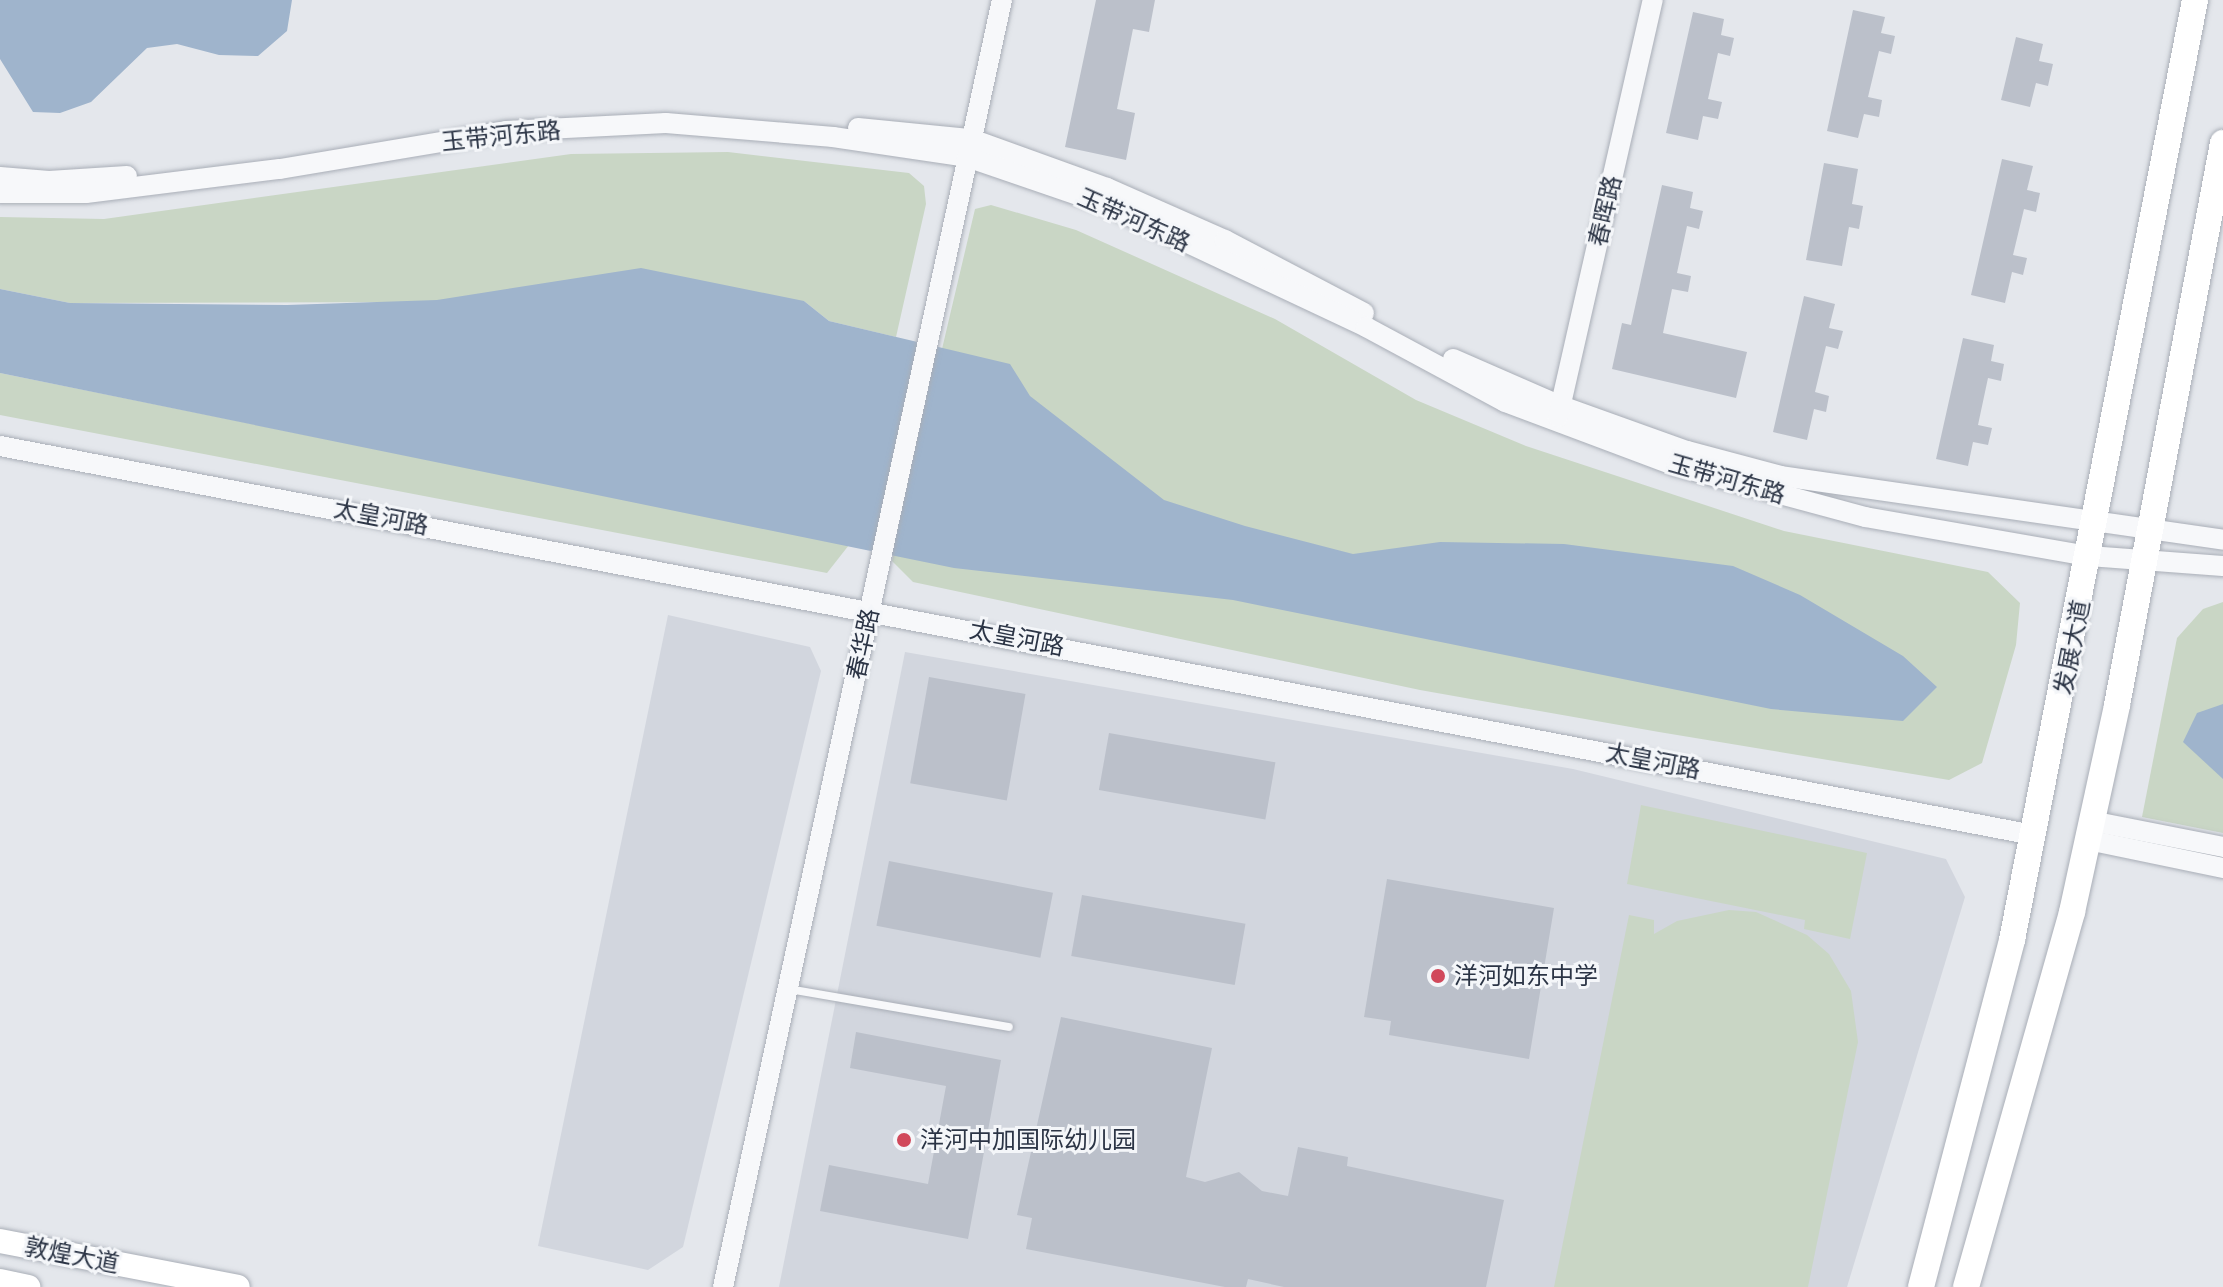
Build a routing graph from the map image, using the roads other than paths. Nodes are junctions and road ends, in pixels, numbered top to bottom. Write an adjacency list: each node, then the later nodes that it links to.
1 (1002, 0): 5 (street, 春华路)
2 (1653, 0): 8 (street, 春晖路)
3 (2195, 0): 10 (main road, 发展大道)
4 (2223, 143): 11 (main road)
5 (969, 148): 6 (street, 玉带河东路); 7 (street, 玉带河东路); 8 (street, 玉带河东路); 16 (street, 春华路)
6 (0, 177)
7 (0, 193)
8 (1559, 414): 10 (street, 玉带河东路); 13 (street, 玉带河东路)
9 (0, 446): 16 (street, 太皇河路)
10 (2096, 523): 11 (street, 玉带河东路); 13 (main road, 发展大道)
11 (2150, 531): 12 (street, 玉带河东路); 14 (main road)
12 (2223, 540)
13 (2089, 556): 14 (street, 玉带河东路); 18 (main road, 发展大道)
14 (2144, 562): 15 (street, 玉带河东路); 17 (main road)
15 (2223, 566)
16 (870, 609): 18 (street, 太皇河路); 21 (street, 春华路)
17 (2089, 830): 19 (street); 20 (street); 29 (main road)
18 (2034, 835): 28 (main road, 发展大道)
19 (2223, 847)
20 (2223, 868)
21 (788, 989): 22 (lane); 27 (street, 春华路)
22 (1009, 1027)
23 (0, 1241): 26 (main road, 敦煌大道)
24 (0, 1281): 25 (main road, 敦煌大道)
25 (28, 1287)
26 (238, 1287)
27 (723, 1287)
28 (1921, 1287)
29 (1966, 1287)

